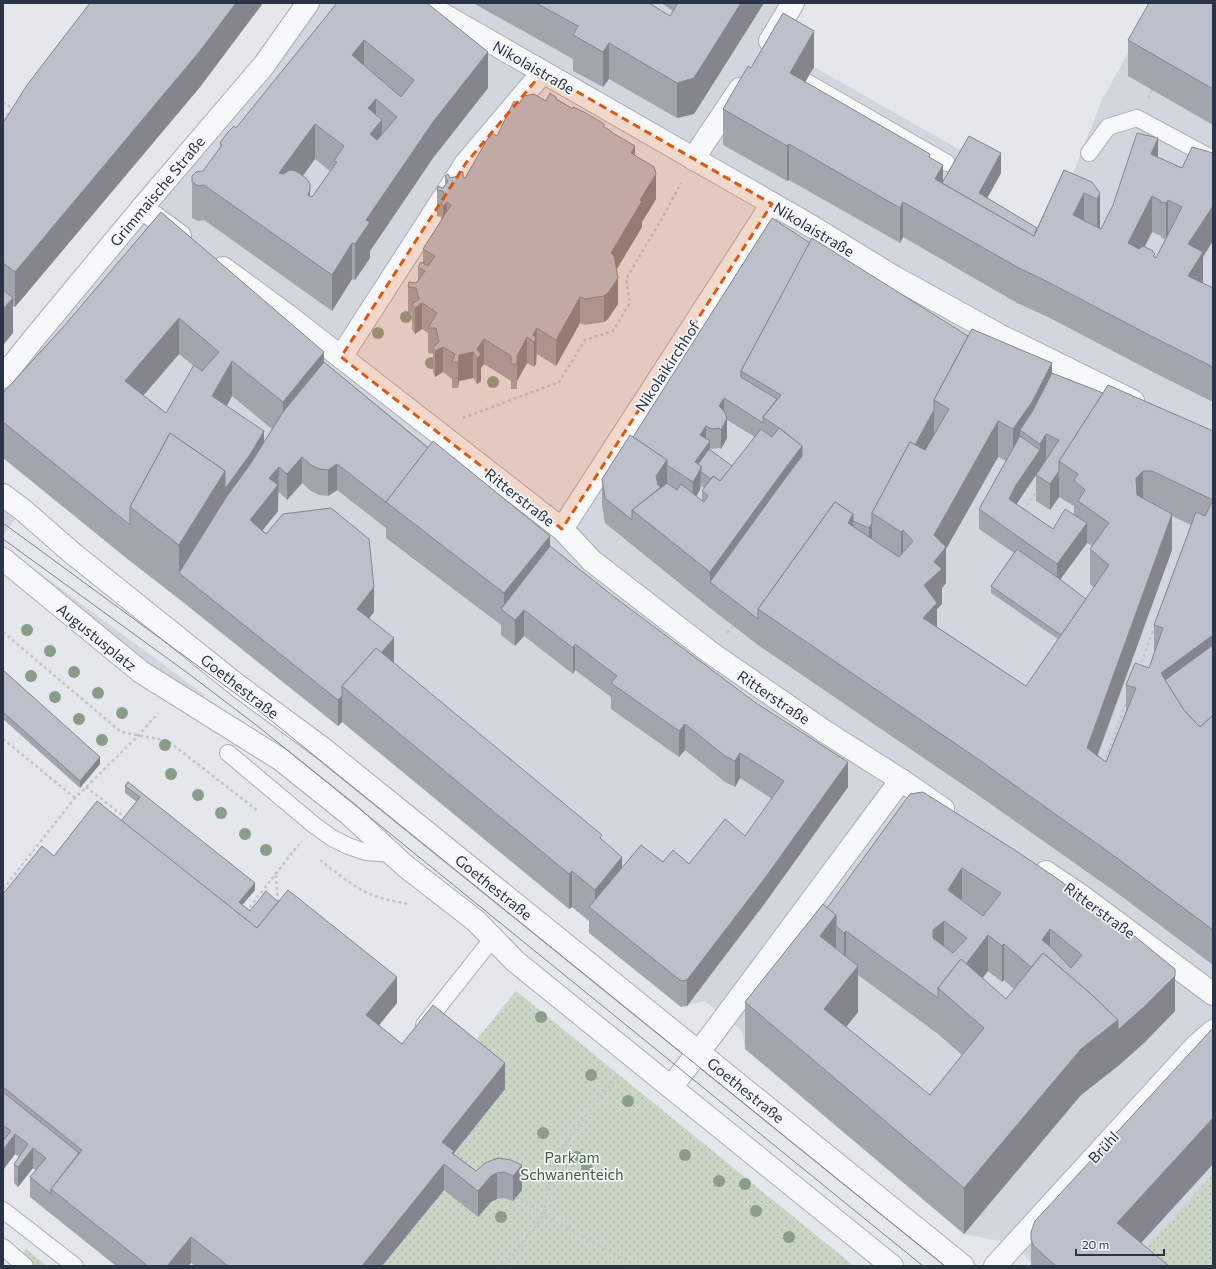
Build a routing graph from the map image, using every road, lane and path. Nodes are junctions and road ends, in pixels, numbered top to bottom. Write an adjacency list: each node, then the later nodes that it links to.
1 (308, 3): 15 (street, Grimmaische Straße)
2 (423, 3): 4 (street, Nikolaistraße)
3 (793, 3): 11 (street)
4 (543, 72): 11 (street, Nikolaistraße); 16 (street)
5 (805, 81): 13 (lane)
6 (3, 102): 7 (path)
7 (12, 109): 8 (path); 9 (path)
8 (17, 113)
9 (3, 120)
10 (1089, 153): 12 (lane)
11 (693, 159): 14 (street, Nikolaistraße); 19 (path)
12 (1213, 159)
13 (947, 163)
14 (772, 204): 18 (street, Nikolaistraße); 23 (street, Nikolaikirchhof)
15 (142, 208): 16 (street, Ritterstraße); 17 (street, Grimmaische Straße)
16 (341, 357): 19 (street, Ritterstraße)
17 (3, 377)
18 (1149, 409)
19 (434, 430): 23 (street, Ritterstraße)
20 (1037, 490): 22 (path)
21 (3, 495): 51 (street, Goethestraße)
22 (1035, 517)
23 (562, 529): 35 (street, Ritterstraße)
24 (3, 559): 41 (street, Augustusplatz)
25 (1157, 621): 27 (path)
26 (3, 632): 30 (path)
27 (1138, 672)
28 (1130, 694): 34 (path)
29 (162, 708): 30 (path)
30 (139, 735): 32 (path); 36 (path)
31 (3, 739): 37 (path)
32 (168, 741)
33 (228, 753): 41 (lane)
34 (1103, 767)
35 (902, 780): 38 (street, Ritterstraße); 51 (street)
36 (86, 787): 37 (path); 39 (path)
37 (76, 798): 44 (path)
38 (957, 818)
39 (128, 820)
40 (299, 844): 43 (path)
41 (392, 854): 47 (street)
42 (1027, 860): 48 (street, Ritterstraße)
43 (276, 875): 45 (path); 46 (path)
44 (3, 889)
45 (278, 908)
46 (245, 914)
47 (493, 938): 49 (lane); 53 (street)
48 (1213, 994)
49 (422, 1028)
50 (1213, 1031): 64 (street, Brühl)
51 (699, 1052): 53 (street); 63 (street, Goethestraße)
52 (618, 1076): 56 (path)
53 (671, 1087): 62 (street)
54 (513, 1194): 56 (path)
55 (3, 1210): 59 (lane)
56 (544, 1215): 60 (path); 61 (path)
57 (3, 1248): 58 (lane)
58 (25, 1266)
59 (75, 1266)
60 (504, 1266)
61 (636, 1266)
62 (892, 1266)
63 (963, 1266)
64 (995, 1266)

